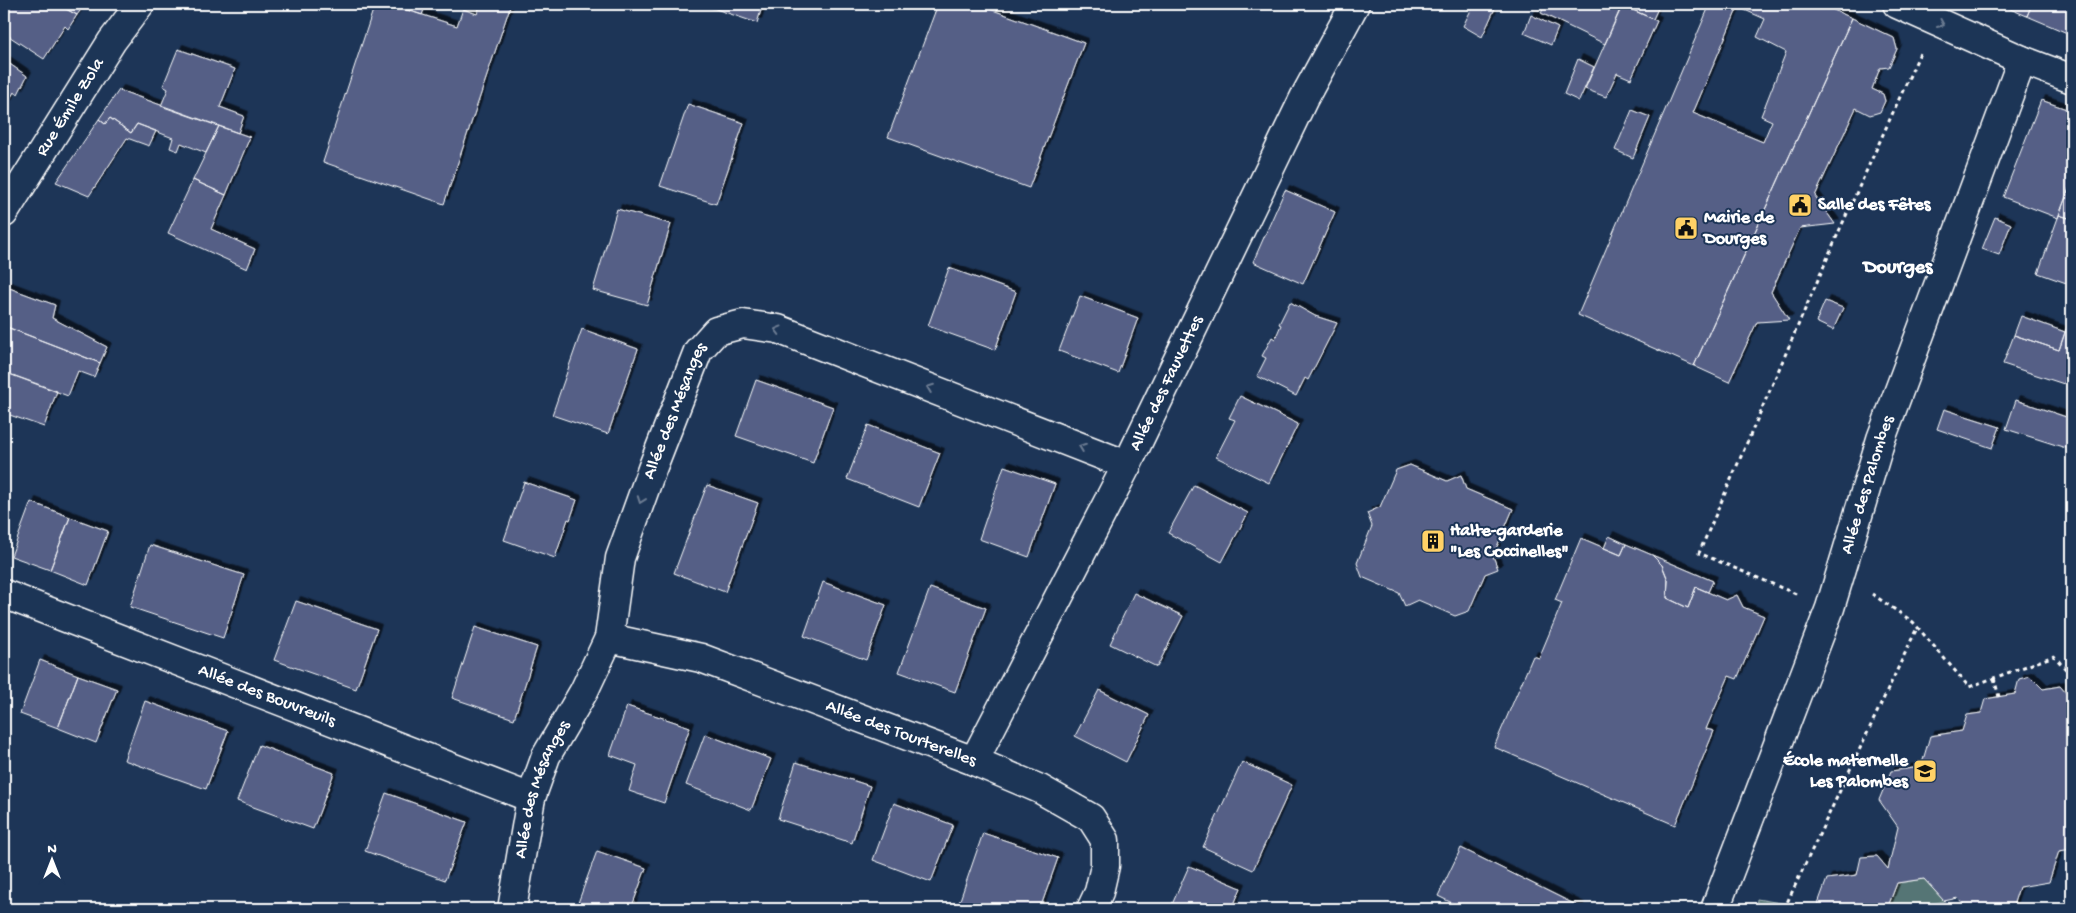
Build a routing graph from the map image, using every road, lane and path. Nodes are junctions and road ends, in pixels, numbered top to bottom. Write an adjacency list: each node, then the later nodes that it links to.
1 (140, 4): 7 (street, Rue Émile Zola)
2 (1356, 4): 8 (street, Allée des Fauvettes)
3 (1897, 4): 4 (street)
4 (1935, 21): 5 (street, one-way to 5); 11 (path)
5 (2022, 60): 6 (street); 9 (street, Allée des Palombes)
6 (2072, 79)
7 (4, 213)
8 (1127, 464): 13 (street, Allée des Mésanges, one-way to 13); 17 (street, Allée des Fauvettes)
9 (1841, 572): 11 (street, Allée des Palombes); 12 (path)
10 (4, 594): 18 (street, Allée des Bouvreuils)
11 (1830, 608): 21 (street, Allée des Palombes)
12 (1917, 628): 15 (path); 22 (path)
13 (609, 638): 17 (street, Allée des Tourterelles); 18 (street, Allée des Mésanges)
14 (2072, 676): 15 (path)
15 (1994, 678): 16 (path)
16 (1999, 697)
17 (974, 761): 20 (street, Allée des Tourterelles)
18 (531, 798): 19 (street, Allée des Mésanges)
19 (512, 909)
20 (1091, 909)
21 (1715, 909)
22 (1784, 909)

